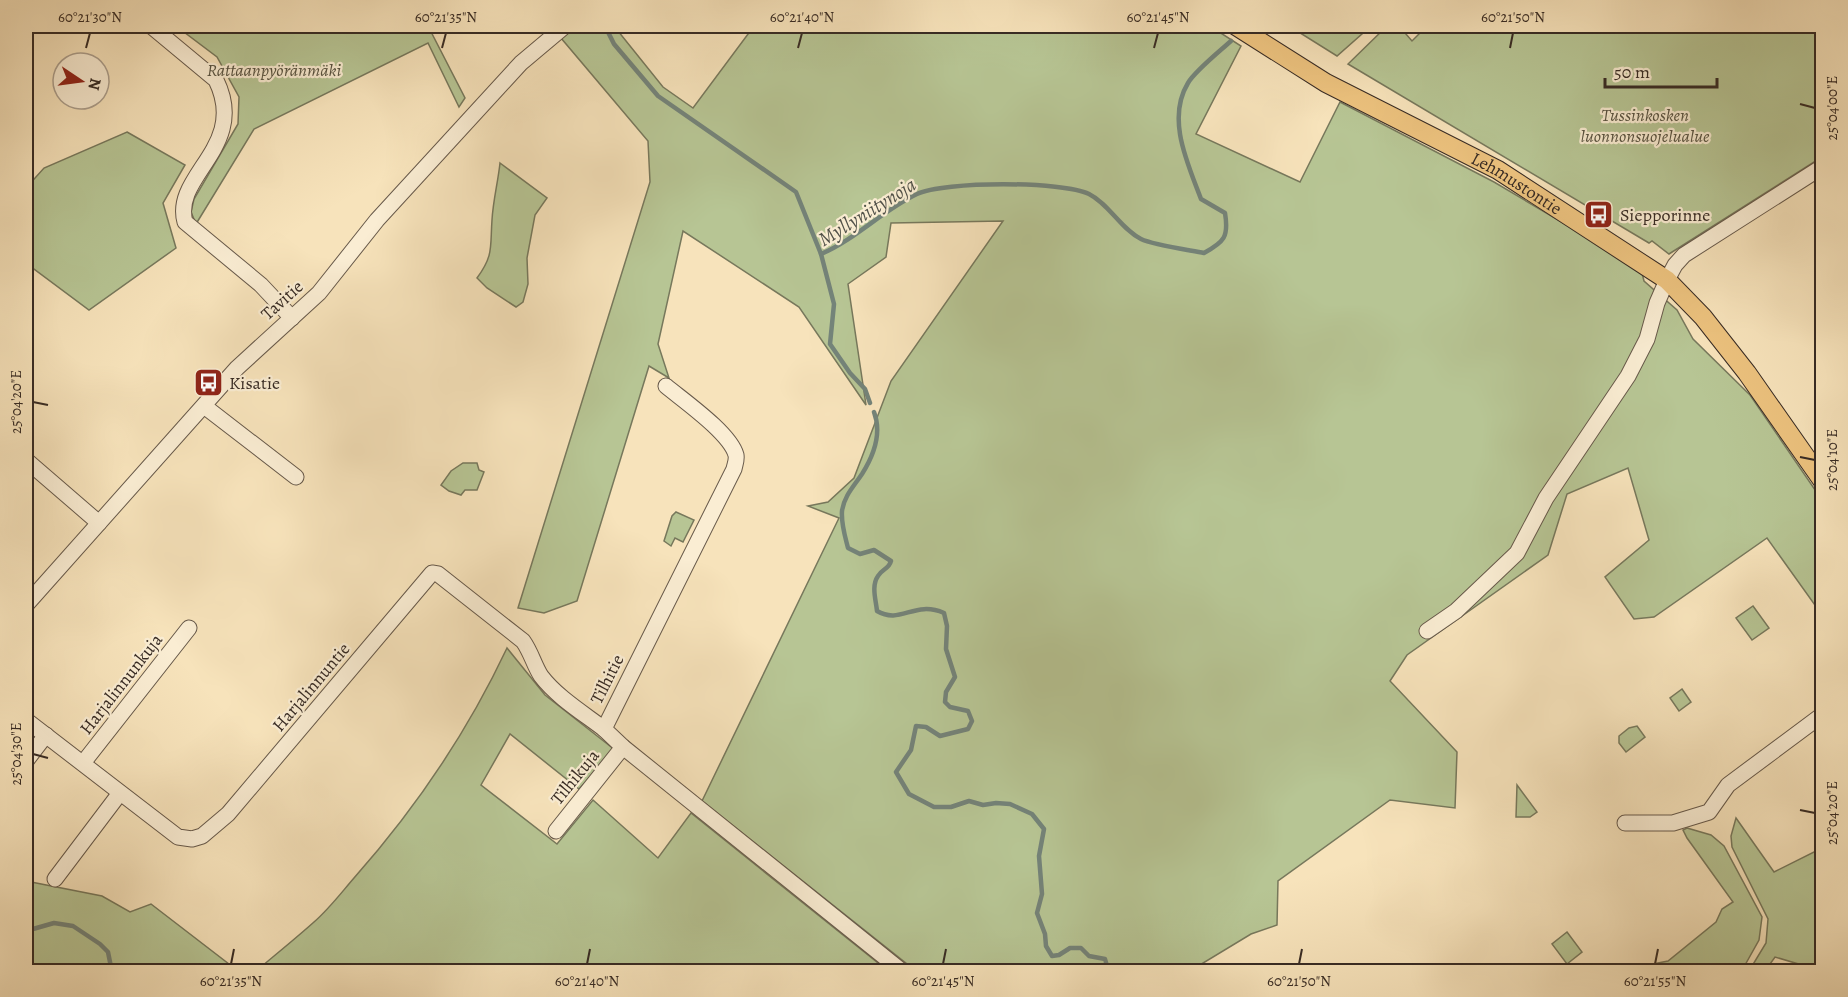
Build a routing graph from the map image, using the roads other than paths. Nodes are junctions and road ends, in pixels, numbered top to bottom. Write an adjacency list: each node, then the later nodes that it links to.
1 (151, 26): 6 (street)
2 (565, 26): 6 (street, Tavitie)
3 (1236, 26): 5 (main road, Lehmustontie)
4 (1822, 167): 5 (street)
5 (1666, 280): 11 (main road, Lehmustontie); 15 (street)
6 (292, 318): 8 (street, Tavitie)
7 (666, 386): 18 (street, Tilhitie)
8 (204, 406): 10 (street); 12 (street, Tavitie)
9 (26, 460): 12 (street)
10 (296, 477)
11 (1822, 480)
12 (99, 523): 13 (street, Tavitie)
13 (26, 604)
14 (189, 628): 22 (street, Harjalinnunkuja)
15 (1427, 631)
16 (1822, 716): 24 (street)
17 (26, 720): 19 (street, Harjalinnuntie)
18 (604, 729): 20 (street, Tilhitie); 23 (street, Harjalinnuntie)
19 (46, 735): 21 (street); 22 (street, Harjalinnuntie)
20 (623, 747): 25 (street, Tilhikuja); 27 (street, Tilhitie)
21 (26, 761)
22 (83, 763): 23 (street, Harjalinnuntie)
23 (120, 793): 26 (street)
24 (1625, 823)
25 (556, 831)
26 (55, 879)
27 (903, 972)

